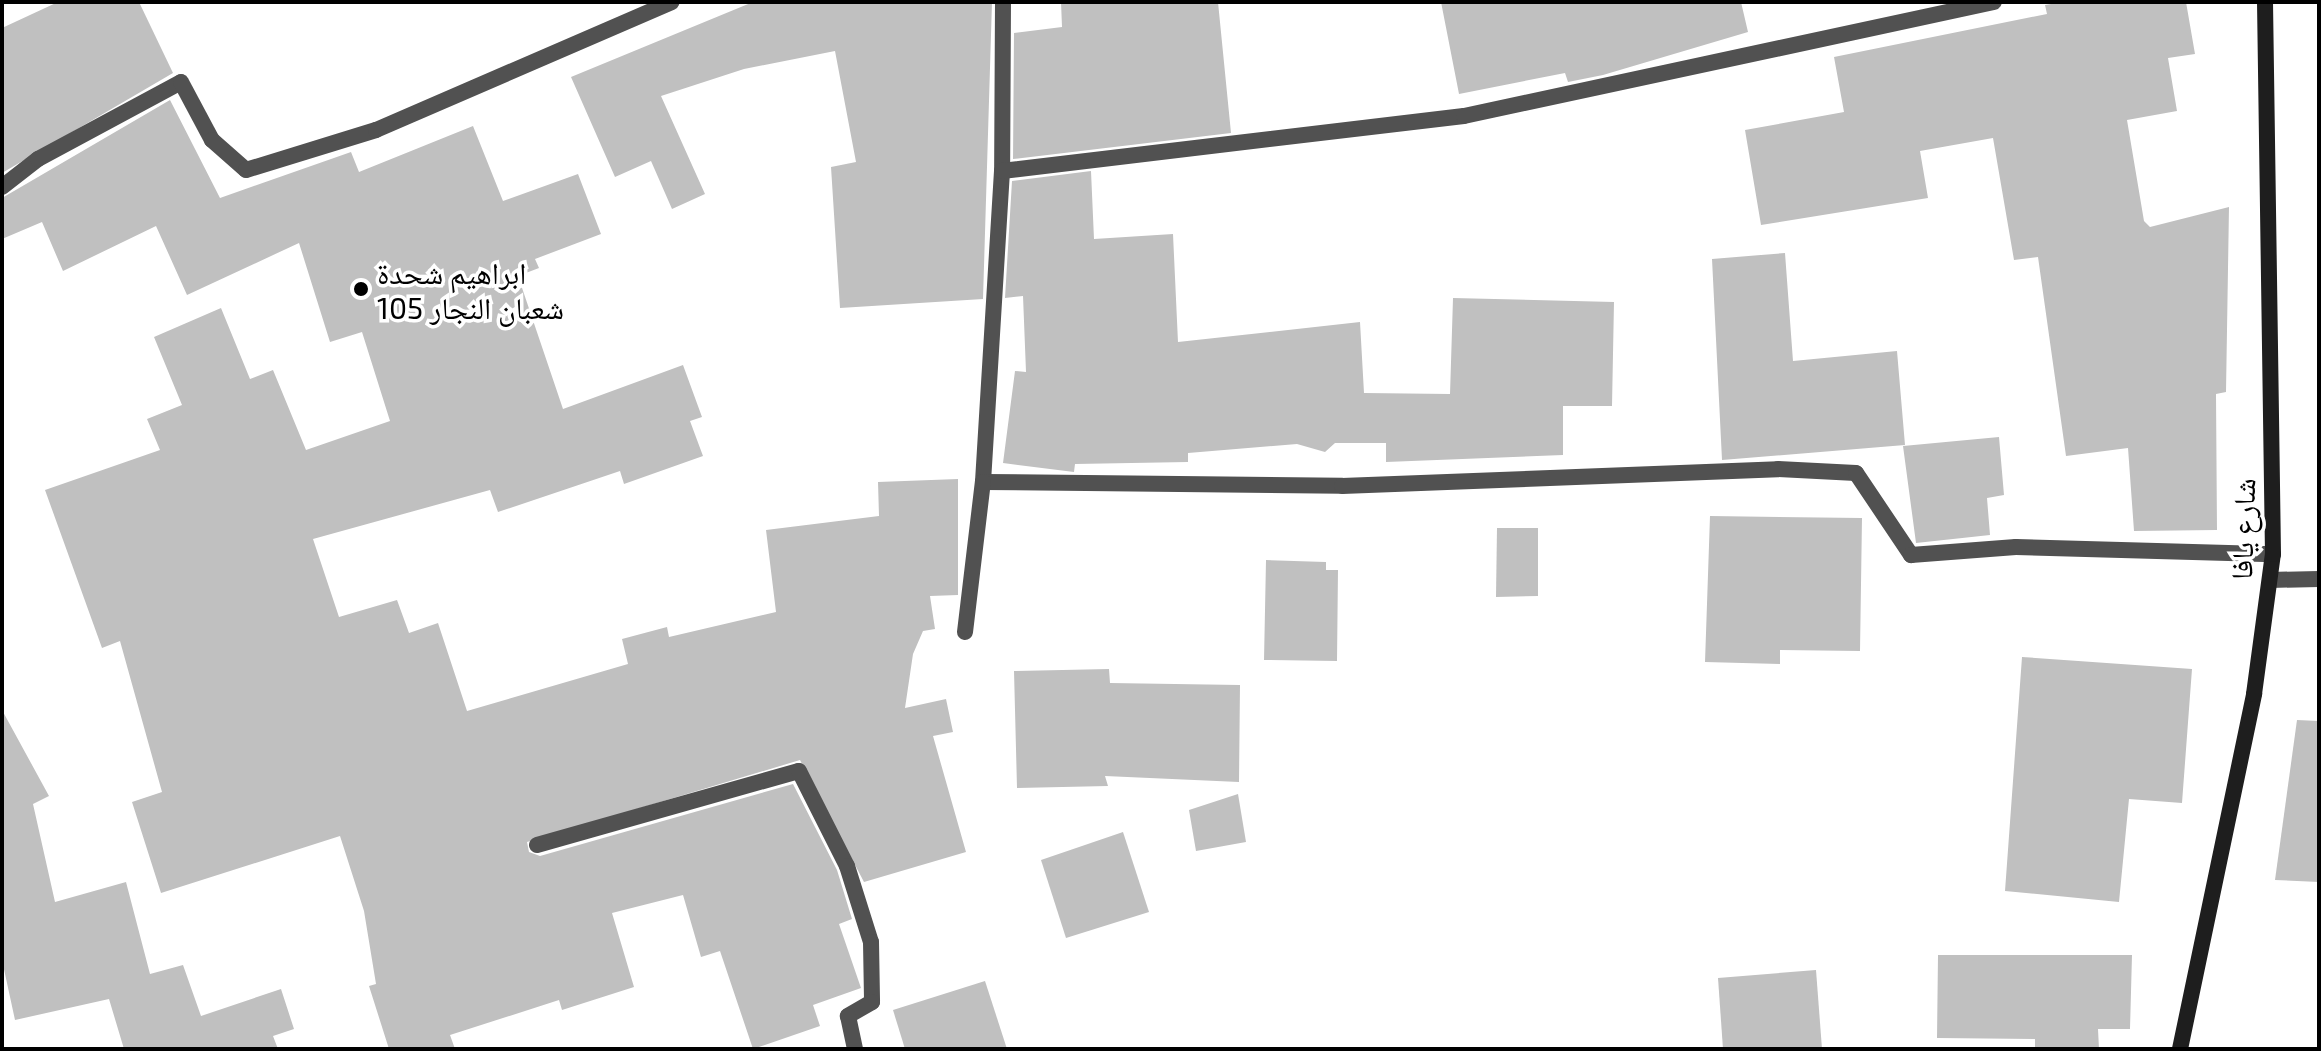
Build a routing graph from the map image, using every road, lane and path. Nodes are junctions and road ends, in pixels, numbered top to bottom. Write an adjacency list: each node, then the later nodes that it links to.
1 (672, 2): 6 (street)
2 (1003, 2): 5 (street)
3 (1994, 2): 5 (street)
4 (2265, 2): 8 (street, شارع يافا)
5 (1002, 171): 7 (street)
6 (2, 187)
7 (983, 482): 8 (street); 11 (street)
8 (2273, 554): 10 (street, شارع يافا)
9 (2319, 579): 10 (street)
10 (2270, 580): 14 (street, شارع يافا)
11 (965, 632)
12 (537, 845): 13 (street)
13 (855, 1049)
14 (2180, 1049)

